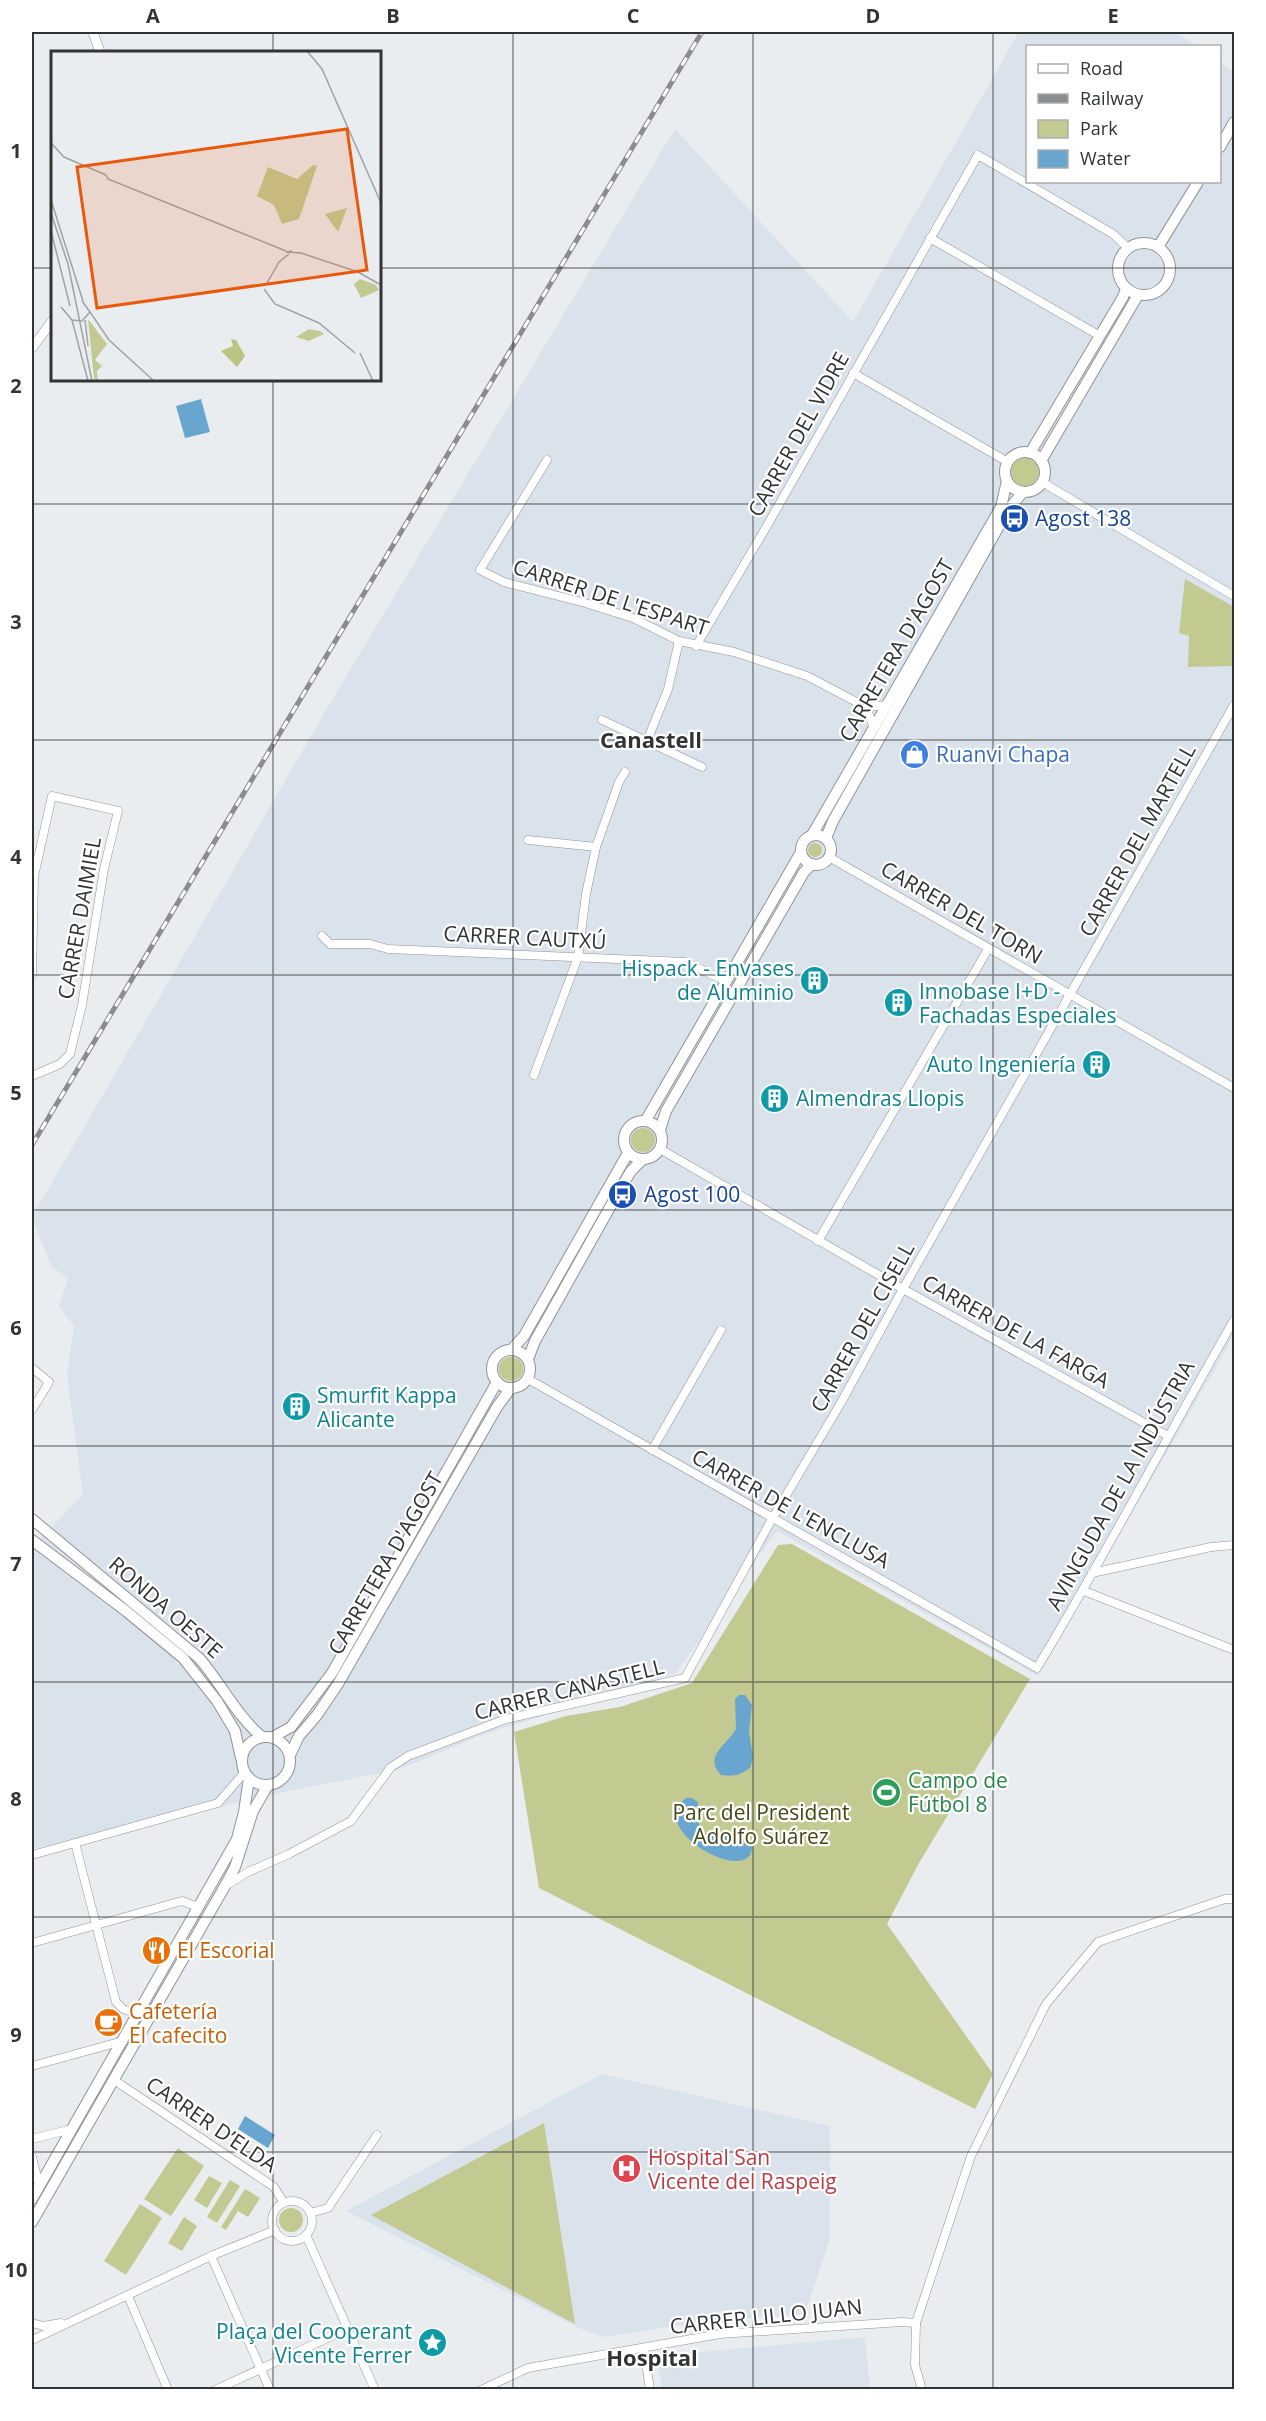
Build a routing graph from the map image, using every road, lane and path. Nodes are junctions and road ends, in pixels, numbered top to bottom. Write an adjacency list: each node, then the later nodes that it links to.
1 (93, 32): 2 (street)
2 (100, 51)
3 (1234, 122): 4 (main road)
4 (1221, 145)
5 (1197, 183): 7 (main road)
6 (930, 238): 8 (street, CARRER DEL VIDRE); 12 (street); 14 (street, CARRER DEL VIDRE)
7 (1158, 247): 8 (main road); 10 (main road)
8 (1128, 248): 9 (main road)
9 (1126, 289): 10 (main road); 12 (main road)
10 (1138, 295): 17 (main road)
11 (51, 322): 13 (street)
12 (1100, 336): 15 (main road)
13 (32, 348)
14 (853, 372): 18 (street); 24 (street, CARRER DEL VIDRE)
15 (1030, 453): 17 (main road); 18 (main road)
16 (547, 460): 23 (street, CARRER DE L'ESPART)
17 (1041, 461): 20 (main road)
18 (1008, 462): 19 (main road)
19 (1007, 481): 21 (main road); 25 (main road, CARRETERA D'AGOST)
20 (1042, 482): 21 (main road); 22 (street)
21 (1023, 492): 34 (main road, CARRETERA D'AGOST)
22 (1234, 596)
23 (679, 641): 24 (street, CARRER DE L'ESPART); 30 (street)
24 (696, 646): 27 (street, CARRER DE L'ESPART)
25 (888, 705): 27 (street); 29 (main road, CARRETERA D'AGOST)
26 (1234, 705): 45 (street, CARRER DEL MARTELL)
27 (866, 707): 29 (street)
28 (602, 720): 30 (street)
29 (874, 728): 33 (main road, CARRETERA D'AGOST)
30 (647, 741): 31 (street)
31 (702, 767)
32 (625, 772): 36 (street)
33 (812, 835): 34 (main road); 37 (main road)
34 (826, 838): 38 (main road)
35 (528, 840): 36 (street)
36 (596, 847): 42 (street)
37 (801, 852): 39 (main road); 44 (main road)
38 (829, 857): 39 (main road); 41 (street, CARRER DEL TORN)
39 (812, 864): 50 (main road)
40 (322, 936): 42 (street, CARRER CAUTXÚ)
41 (988, 949): 45 (street, CARRER DEL TORN); 54 (street)
42 (578, 957): 44 (street, CARRER CAUTXÚ); 46 (street)
43 (32, 974): 47 (street, CARRER DAIMIEL)
44 (726, 981): 49 (main road)
45 (1072, 994): 48 (street, CARRER DEL TORN); 55 (street, CARRER DEL CISELL)
46 (534, 1075)
47 (32, 1076)
48 (1234, 1088)
49 (646, 1120): 50 (main road); 52 (main road)
50 (660, 1130): 51 (main road)
51 (660, 1149): 53 (main road); 54 (street, CARRER DE LA FARGA)
52 (628, 1153): 53 (main road); 58 (main road)
53 (643, 1159): 59 (main road)
54 (818, 1241): 55 (street, CARRER DE LA FARGA)
55 (903, 1289): 65 (street, CARRER DE LA FARGA); 68 (street, CARRER DEL CISELL)
56 (1234, 1320): 65 (street, AVINGUDA DE LA INDÚSTRIA)
57 (721, 1330): 66 (street)
58 (512, 1349): 59 (main road); 62 (main road)
59 (528, 1359): 61 (main road)
60 (32, 1368): 64 (street)
61 (528, 1379): 63 (main road); 66 (street, CARRER DE L'ENCLUSA)
62 (497, 1382): 63 (main road); 76 (main road, CARRETERA D'AGOST)
63 (511, 1388): 77 (main road, CARRETERA D'AGOST)
64 (32, 1410)
65 (1168, 1436): 71 (street, AVINGUDA DE LA INDÚSTRIA)
66 (651, 1450): 68 (street, CARRER DE L'ENCLUSA)
67 (32, 1519): 76 (main road, RONDA OESTE)
68 (772, 1519): 74 (street, CARRER DE L'ENCLUSA); 75 (street, CARRER DEL CISELL)
69 (32, 1540): 78 (main road, RONDA OESTE)
70 (1234, 1545): 71 (street)
71 (1092, 1573): 72 (street, AVINGUDA DE LA INDÚSTRIA)
72 (1084, 1591): 73 (street); 74 (street, AVINGUDA DE LA INDÚSTRIA)
73 (1234, 1650)
74 (1037, 1668)
75 (685, 1678): 83 (street, CARRER CANASTELL)
76 (267, 1737): 77 (main road); 78 (main road)
77 (290, 1755): 80 (main road)
78 (242, 1758): 79 (main road)
79 (246, 1776): 80 (main road); 81 (street); 85 (main road)
80 (268, 1785): 83 (main road)
81 (75, 1843): 82 (street); 86 (street)
82 (32, 1855)
83 (225, 1886): 92 (main road)
84 (1234, 1899): 108 (street)
85 (198, 1907): 86 (street); 88 (main road)
86 (96, 1925): 87 (street); 88 (street)
87 (32, 1943)
88 (138, 2014): 89 (main road)
89 (123, 2041): 90 (street); 91 (main road)
90 (32, 2066)
91 (104, 2074): 92 (main road); 93 (main road)
92 (114, 2080): 99 (street, CARRER D’ELDA); 101 (main road)
93 (72, 2129): 95 (street); 97 (main road)
94 (376, 2135): 100 (street)
95 (32, 2139)
96 (32, 2157): 97 (street)
97 (39, 2185): 98 (main road)
98 (32, 2199)
99 (284, 2203): 100 (street); 102 (street)
100 (310, 2213): 103 (street)
101 (32, 2222)
102 (275, 2230): 103 (street); 104 (street)
103 (306, 2235): 109 (street)
104 (212, 2256): 105 (street); 112 (street)
105 (128, 2296): 106 (street); 113 (street)
106 (72, 2322): 107 (street); 110 (street)
107 (32, 2323)
108 (916, 2323): 111 (street, CARRER LILLO JUAN); 119 (street)
109 (347, 2328): 112 (street); 116 (street)
110 (32, 2340)
111 (644, 2348): 117 (street, CARRER LILLO JUAN); 118 (street)
112 (261, 2368): 114 (street); 115 (street)
113 (168, 2390)
114 (215, 2390)
115 (270, 2390)
116 (375, 2390)
117 (481, 2390)
118 (650, 2390)
119 (922, 2390)

